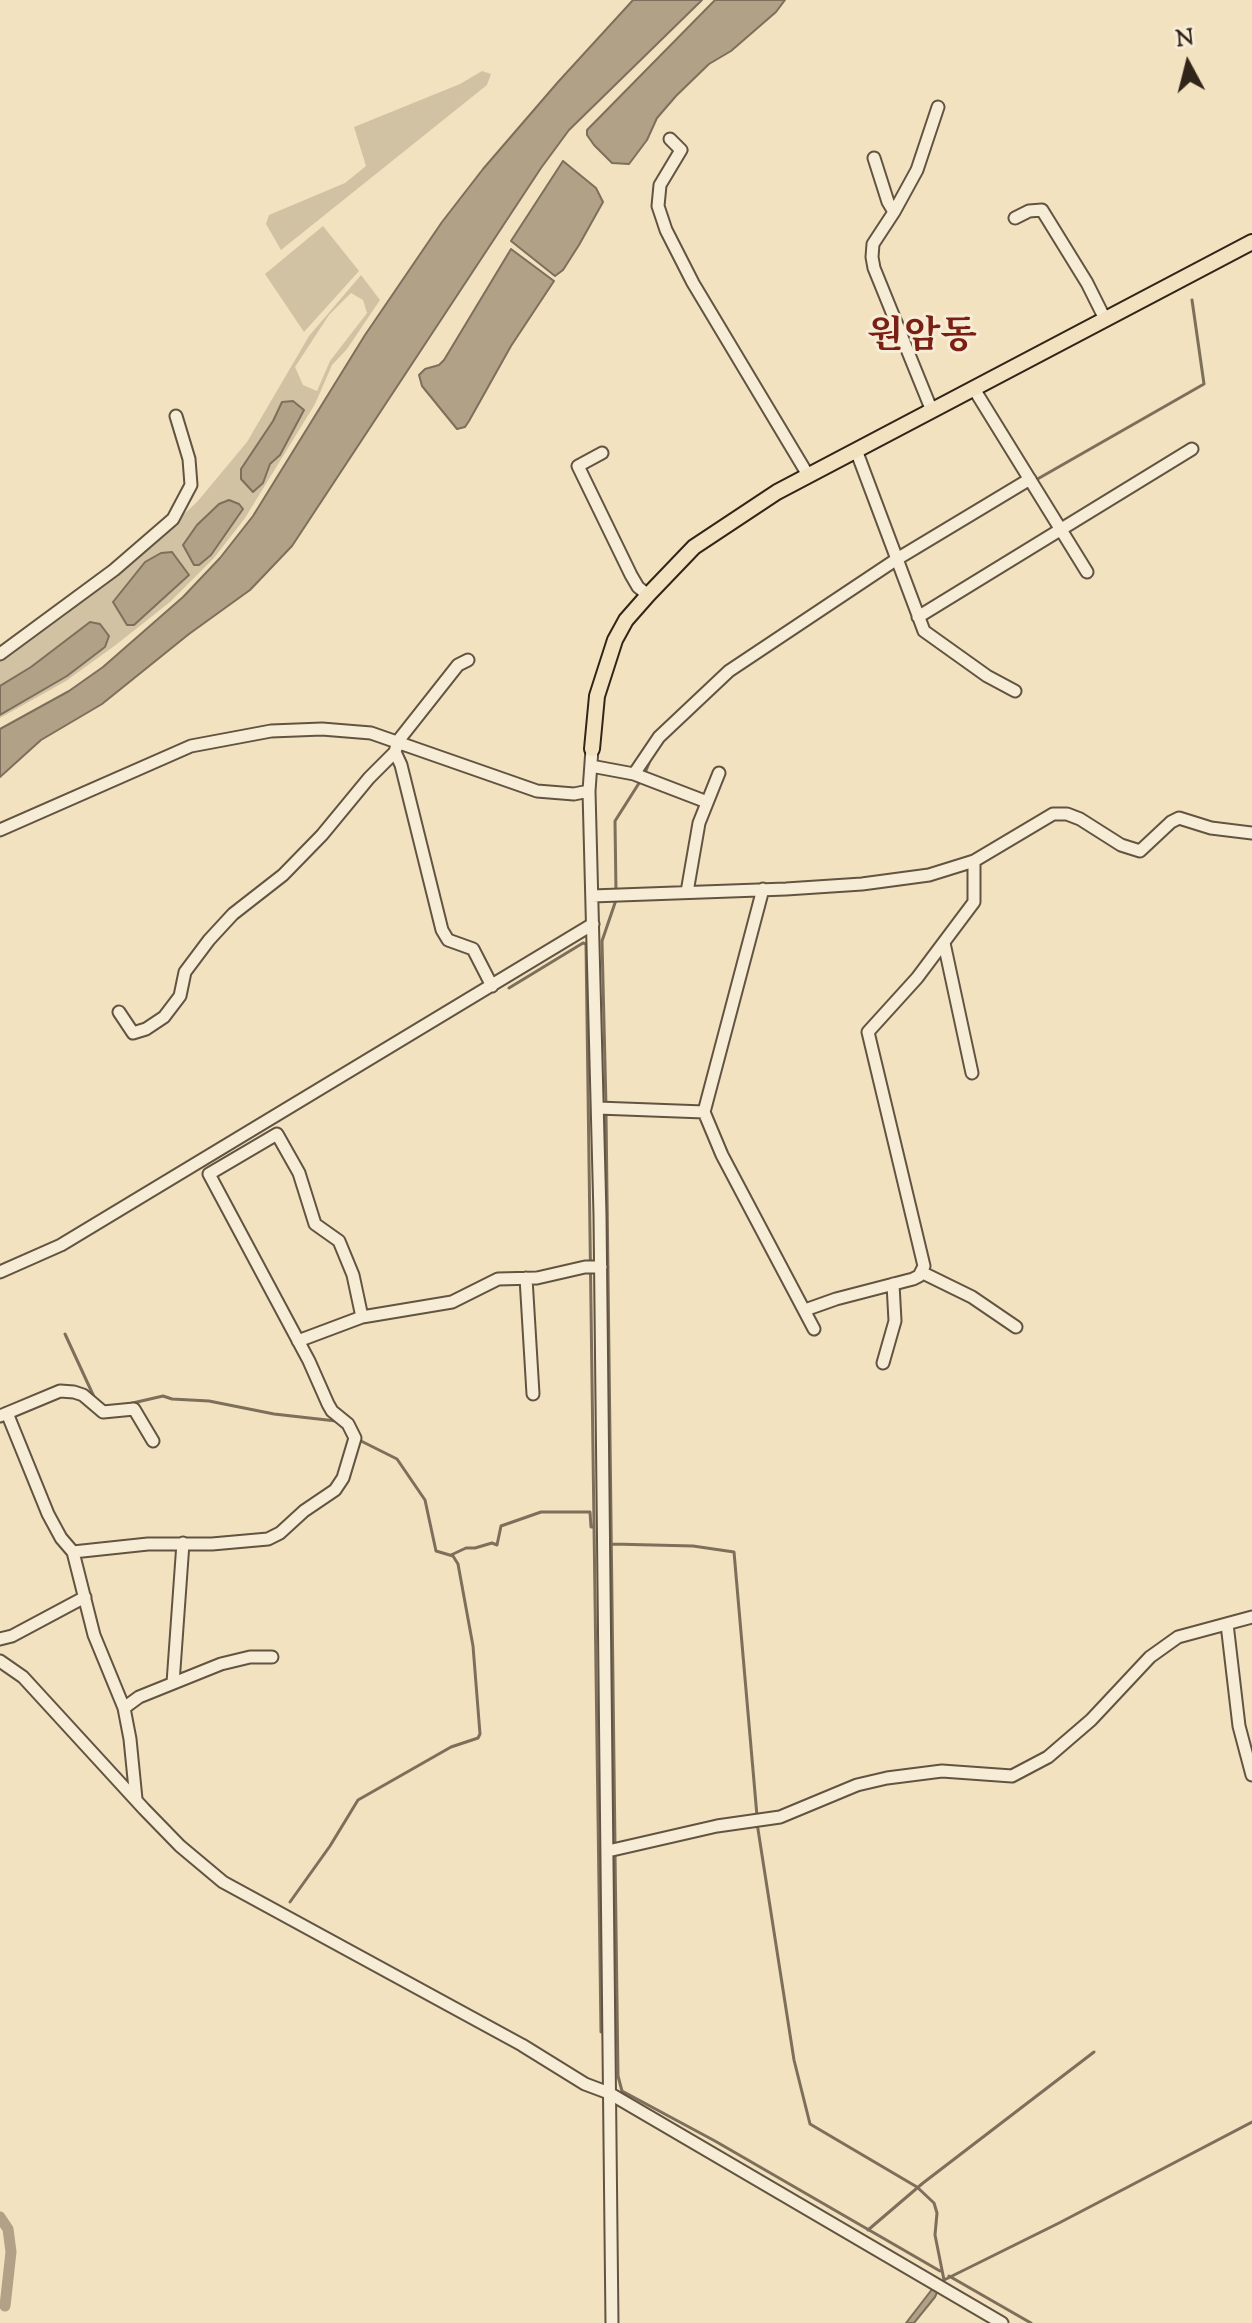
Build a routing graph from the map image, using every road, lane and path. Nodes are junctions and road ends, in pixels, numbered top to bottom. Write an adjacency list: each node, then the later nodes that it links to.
1 (938, 107): 4 (street)
2 (670, 139): 14 (street)
3 (874, 158): 4 (street)
4 (894, 212): 9 (street)
5 (1015, 218): 7 (street)
6 (1252, 242): 7 (main road)
7 (1105, 319): 8 (main road)
8 (974, 389): 9 (main road); 15 (street)
9 (932, 411): 12 (main road)
10 (176, 416): 21 (street)
11 (1192, 449): 16 (street)
12 (856, 450): 14 (main road); 17 (street)
13 (602, 453): 19 (street)
14 (808, 475): 19 (main road)
15 (1030, 479): 16 (street); 17 (street)
16 (1061, 529): 18 (street); 20 (street)
17 (897, 559): 20 (street); 28 (street)
18 (1087, 572)
19 (648, 595): 25 (main road)
20 (918, 617): 23 (street)
21 (0, 654)
22 (468, 660): 24 (street)
23 (1015, 691)
24 (396, 746): 29 (street); 31 (street); 39 (street); 40 (street)
25 (592, 749): 26 (street)
26 (591, 766): 28 (street); 29 (street)
27 (719, 773): 30 (street)
28 (634, 774): 30 (street)
29 (589, 791): 36 (street)
30 (707, 802): 35 (street)
31 (0, 830)
32 (1252, 833): 33 (street)
33 (974, 861): 34 (street); 38 (street)
34 (763, 889): 35 (street); 43 (street)
35 (687, 892): 36 (street)
36 (592, 896): 37 (street)
37 (593, 924): 39 (street); 42 (street)
38 (944, 943): 41 (street); 46 (street)
39 (492, 986): 45 (street)
40 (119, 1012)
41 (972, 1073)
42 (598, 1108): 43 (street); 44 (street)
43 (704, 1112): 49 (street)
44 (601, 1267): 47 (street); 70 (street)
45 (0, 1272)
46 (921, 1272): 48 (street); 51 (street)
47 (526, 1278): 50 (street); 55 (street)
48 (893, 1284): 49 (street); 54 (street)
49 (805, 1310): 52 (street)
50 (362, 1317): 53 (street); 53 (street)
51 (1016, 1327)
52 (814, 1329)
53 (298, 1341): 58 (street)
54 (883, 1363)
55 (533, 1394)
56 (4, 1414): 57 (street); 59 (street)
57 (153, 1441)
58 (183, 1543): 59 (street); 66 (street)
59 (73, 1552): 60 (street)
60 (85, 1597): 63 (street); 67 (street)
61 (1252, 1617): 62 (street)
62 (1227, 1624): 68 (street); 70 (street)
63 (0, 1639)
64 (272, 1657): 66 (street)
65 (0, 1661): 69 (street)
66 (173, 1683): 67 (street)
67 (124, 1708): 69 (street)
68 (1252, 1775)
69 (136, 1799): 71 (street)
70 (608, 1851): 71 (street)
71 (609, 2093): 72 (street); 73 (street)
72 (612, 2323)
73 (1002, 2323)

